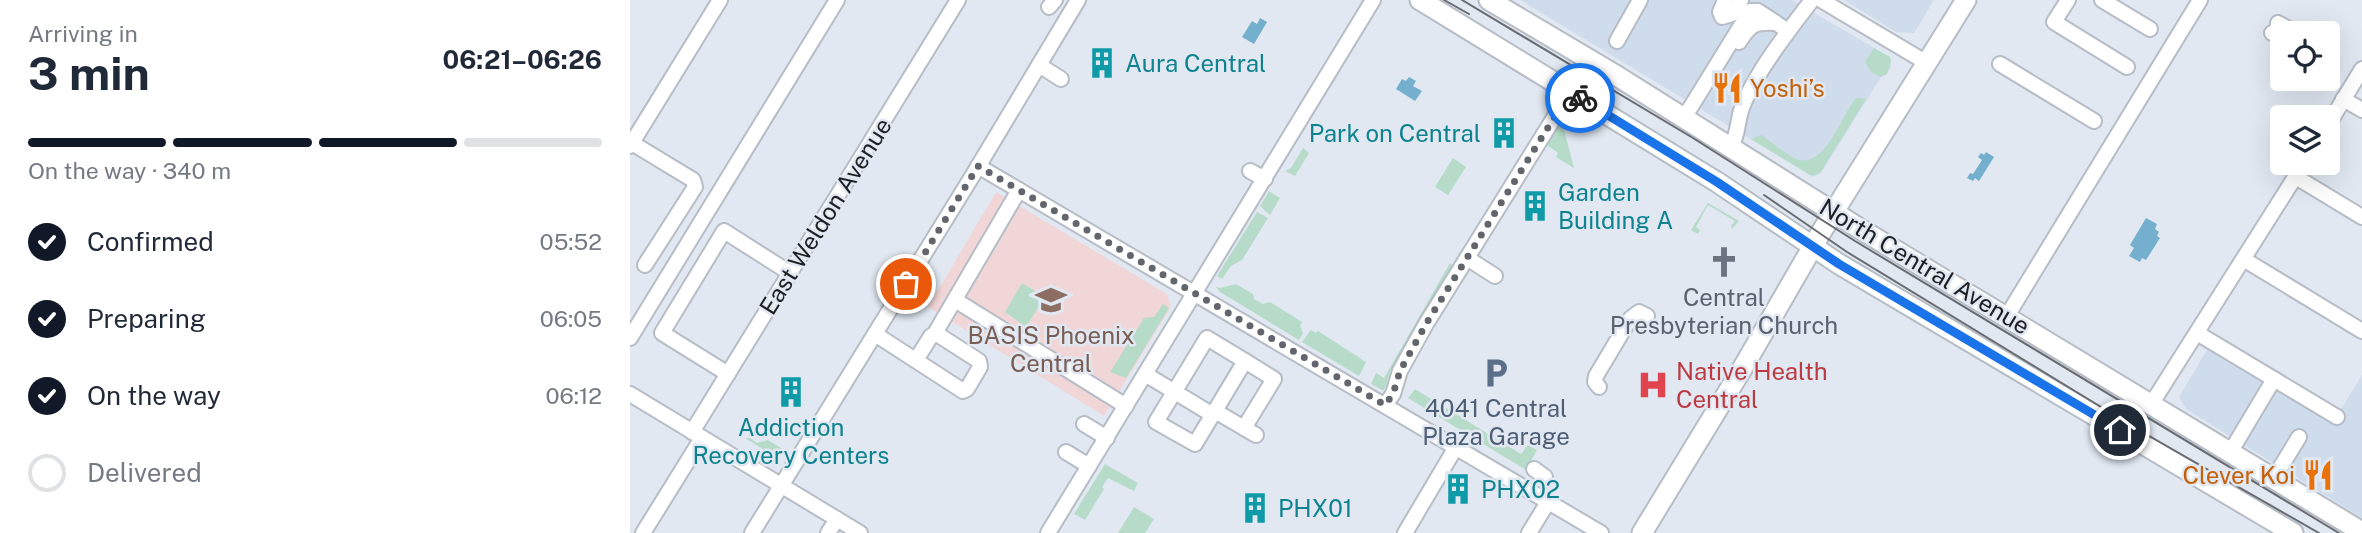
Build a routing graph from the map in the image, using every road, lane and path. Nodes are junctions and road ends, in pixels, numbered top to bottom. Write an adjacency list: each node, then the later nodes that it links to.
1 (720, 0): 32 (street)
2 (837, 0): 55 (street)
3 (958, 0): 45 (street, East Weldon Avenue)
4 (1078, 0): 22 (street)
5 (1373, 0): 37 (street)
6 (1420, 0): 26 (main road, North Central Avenue)
7 (1489, 0): 30 (main road, North Central Avenue)
8 (1640, 0): 19 (street)
9 (1725, 0): 10 (street)
10 (1741, 0)
11 (1812, 0): 17 (street)
12 (1821, 0): 20 (street)
13 (1966, 0): 20 (main road)
14 (2068, 0): 23 (street)
15 (2102, 0): 18 (street)
16 (2200, 0): 50 (street)
17 (1782, 27): 30 (street); 33 (street)
18 (2150, 29)
19 (1617, 41)
20 (1927, 63): 40 (main road)
21 (2000, 64): 31 (street)
22 (1039, 65): 25 (street); 34 (street)
23 (2127, 67)
24 (2362, 69): 27 (street)
25 (1061, 79)
26 (1570, 92): 41 (main road, North Central Avenue); 42 (street)
27 (2343, 99): 28 (street); 29 (street)
28 (2340, 105)
29 (2362, 110)
30 (1687, 113): 33 (main road, North Central Avenue)
31 (2094, 121)
32 (631, 145): 44 (street)
33 (1731, 147): 40 (main road, North Central Avenue)
34 (978, 166): 38 (street); 53 (street)
35 (1250, 170): 37 (street)
36 (2295, 177): 39 (street); 43 (street)
37 (1265, 179): 47 (street)
38 (1019, 190): 47 (street); 48 (street)
39 (2362, 217)
40 (1829, 220): 41 (main road); 50 (main road, North Central Avenue)
41 (1813, 247): 90 (main road); 91 (main road, North Central Avenue)
42 (1467, 258): 46 (street); 65 (street)
43 (2245, 260): 51 (street); 52 (street)
44 (645, 265)
45 (790, 273): 58 (street, East Weldon Avenue); 58 (street)
46 (1495, 276)
47 (1195, 293): 59 (street); 65 (street)
48 (955, 300): 54 (street); 66 (street)
49 (1647, 316): 61 (street)
50 (2007, 316): 64 (main road, North Central Avenue)
51 (2362, 331)
52 (2197, 333): 60 (street); 64 (street)
53 (875, 334): 56 (street); 78 (street)
54 (934, 335): 56 (street); 56 (street)
55 (630, 338)
56 (916, 360)
57 (1245, 361): 62 (street); 67 (street); 67 (street)
58 (728, 374): 70 (street, East Weldon Avenue)
59 (1145, 374): 62 (street); 66 (street)
60 (2274, 379): 68 (street); 74 (street)
61 (1599, 387)
62 (1174, 392): 67 (street); 67 (street)
63 (630, 394): 70 (street)
64 (2152, 403): 74 (main road, North Central Avenue)
65 (1385, 405): 73 (street)
66 (1126, 406): 72 (street)
67 (1214, 413)
68 (2337, 417)
69 (1084, 424): 72 (street)
70 (697, 435): 78 (street); 82 (street, East Weldon Avenue)
71 (2299, 437): 77 (street)
72 (1107, 438): 76 (street)
73 (1456, 447): 79 (street); 87 (street)
74 (2231, 451): 77 (main road, North Central Avenue)
75 (1066, 452): 76 (street)
76 (1089, 466): 86 (street)
77 (2274, 478): 81 (main road, North Central Avenue)
78 (781, 486): 80 (street); 83 (street)
79 (1548, 502): 88 (street); 89 (street)
80 (837, 519): 84 (street); 85 (street)
81 (2362, 532)
82 (643, 533)
83 (752, 533)
84 (828, 533)
85 (860, 533)
86 (1048, 533)
87 (1405, 533)
88 (1530, 533)
89 (1601, 533)
90 (1642, 533)
91 (2293, 533)

